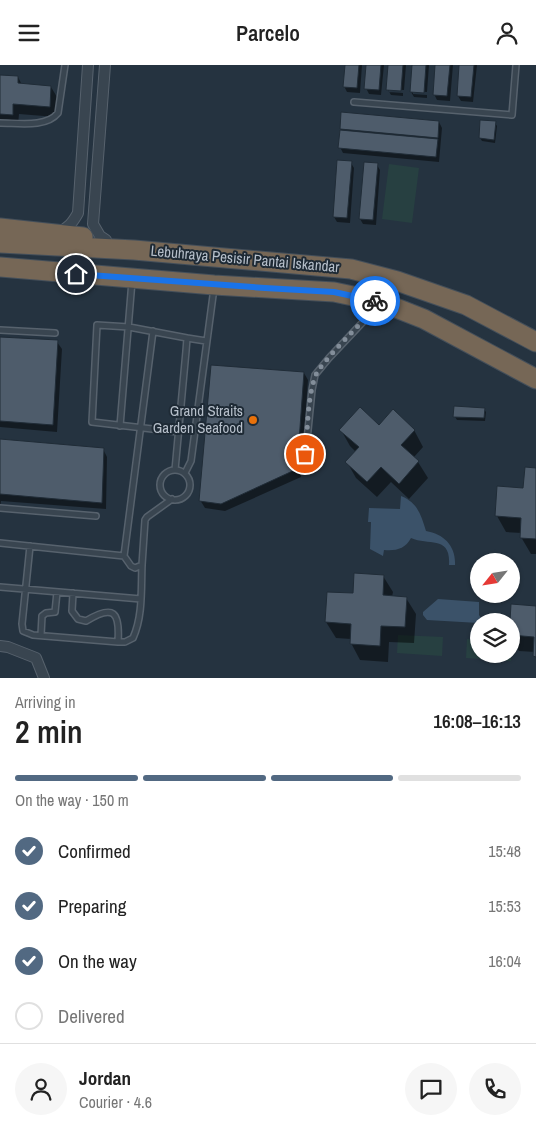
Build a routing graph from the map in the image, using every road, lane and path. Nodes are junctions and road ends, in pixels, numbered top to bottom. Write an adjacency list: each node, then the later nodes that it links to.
1 (65, 65): 6 (lane)
2 (88, 65): 8 (street)
3 (105, 65): 9 (street)
4 (516, 65): 5 (lane)
5 (354, 103)
6 (0, 123)
7 (0, 228): 8 (highway)
8 (55, 233): 9 (highway)
9 (106, 240): 11 (highway)
10 (0, 243): 11 (highway, Lebuhraya Pesisir Pantai Iskandar)
11 (134, 250): 21 (highway, Lebuhraya Pesisir Pantai Iskandar)
12 (0, 267): 13 (highway, Lebuhraya Pesisir Pantai Iskandar)
13 (132, 279): 14 (highway, Lebuhraya Pesisir Pantai Iskandar); 16 (lane)
14 (214, 285): 15 (highway, Lebuhraya Pesisir Pantai Iskandar); 22 (lane)
15 (381, 302): 23 (highway, Lebuhraya Pesisir Pantai Iskandar); 28 (lane)
16 (129, 327): 18 (lane); 24 (lane); 24 (lane)
17 (0, 330): 19 (lane)
18 (153, 331): 20 (lane); 25 (lane)
19 (56, 333)
20 (186, 338): 22 (lane); 26 (lane)
21 (533, 339)
22 (206, 341): 29 (lane)
23 (536, 379)
24 (120, 427): 25 (lane)
25 (141, 428): 26 (lane); 35 (lane)
26 (178, 432): 27 (lane)
27 (175, 470): 29 (lane); 30 (lane)
28 (304, 470)
29 (185, 473): 30 (lane)
30 (172, 499): 36 (lane)
31 (0, 508): 32 (lane)
32 (96, 516)
33 (0, 543): 34 (lane)
34 (30, 546): 35 (lane); 38 (lane)
35 (124, 556): 36 (lane)
36 (142, 565): 41 (lane)
37 (0, 587): 38 (lane)
38 (25, 589): 39 (lane); 42 (lane)
39 (57, 592): 40 (lane); 42 (lane)
40 (73, 593): 41 (lane); 43 (lane)
41 (141, 599): 43 (lane)
42 (41, 635): 43 (lane)
43 (118, 641)
44 (0, 646): 45 (street)
45 (44, 678)

